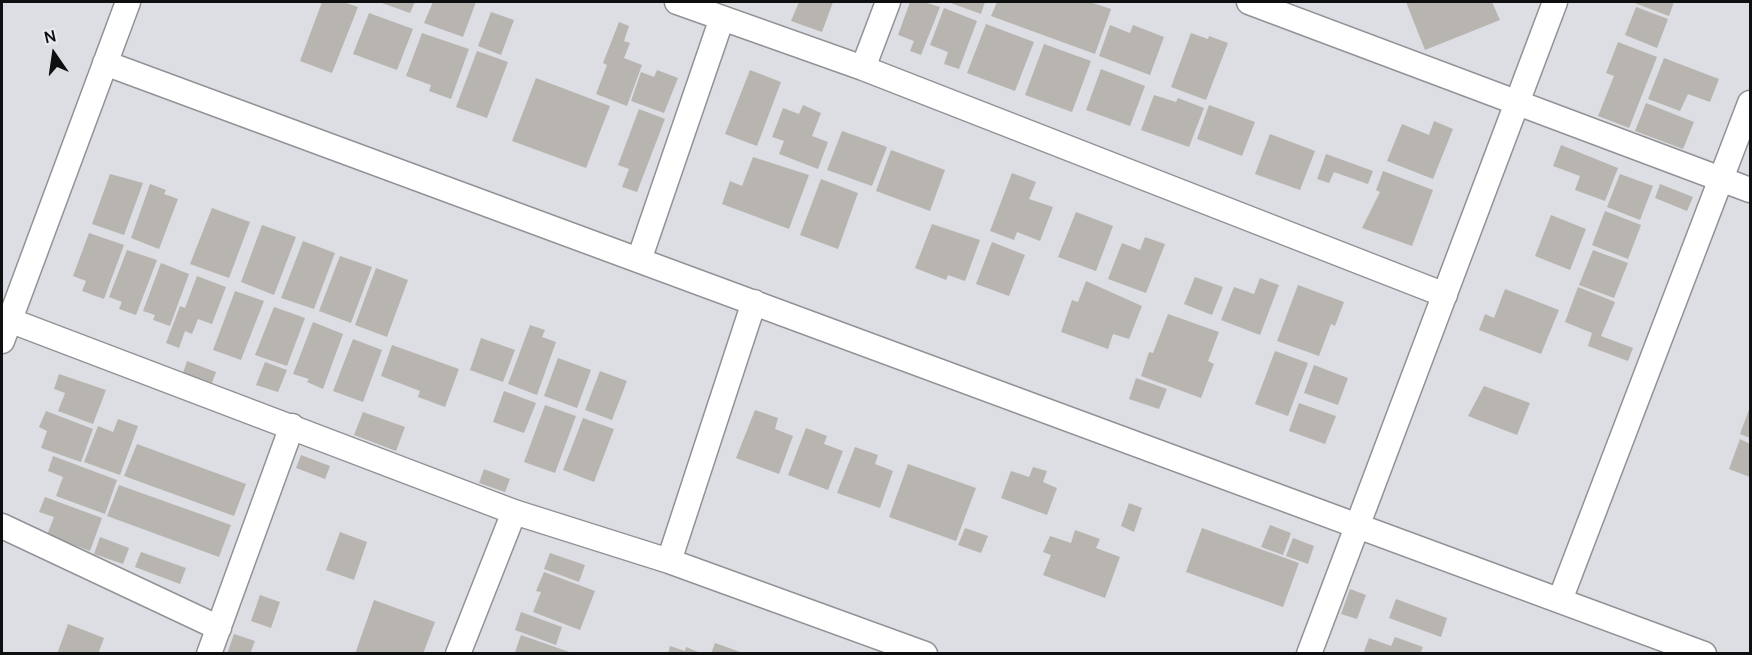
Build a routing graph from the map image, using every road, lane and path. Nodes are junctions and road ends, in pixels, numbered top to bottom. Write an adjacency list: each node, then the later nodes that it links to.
1 (128, 2): 7 (street)
2 (677, 2): 6 (street)
3 (888, 2): 8 (street)
4 (1249, 2): 9 (street)
5 (1555, 2): 9 (street)
6 (722, 18): 8 (street); 13 (street)
7 (105, 63): 13 (street); 16 (street)
8 (863, 69): 14 (street)
9 (1517, 102): 11 (street); 14 (street)
10 (1750, 103): 11 (street)
11 (1722, 179): 12 (street); 22 (street)
12 (1750, 190)
13 (639, 260): 15 (street)
14 (1445, 295): 19 (street)
15 (754, 302): 19 (street); 21 (street)
16 (5, 331): 17 (street)
17 (292, 426): 18 (street); 23 (street)
18 (514, 512): 21 (street); 25 (street)
19 (1357, 525): 22 (street); 27 (street)
20 (2, 526): 23 (street)
21 (669, 561): 26 (street)
22 (1560, 600): 28 (street)
23 (219, 628): 24 (street)
24 (209, 654)
25 (458, 654)
26 (925, 654)
27 (1309, 654)
28 (1704, 654)

